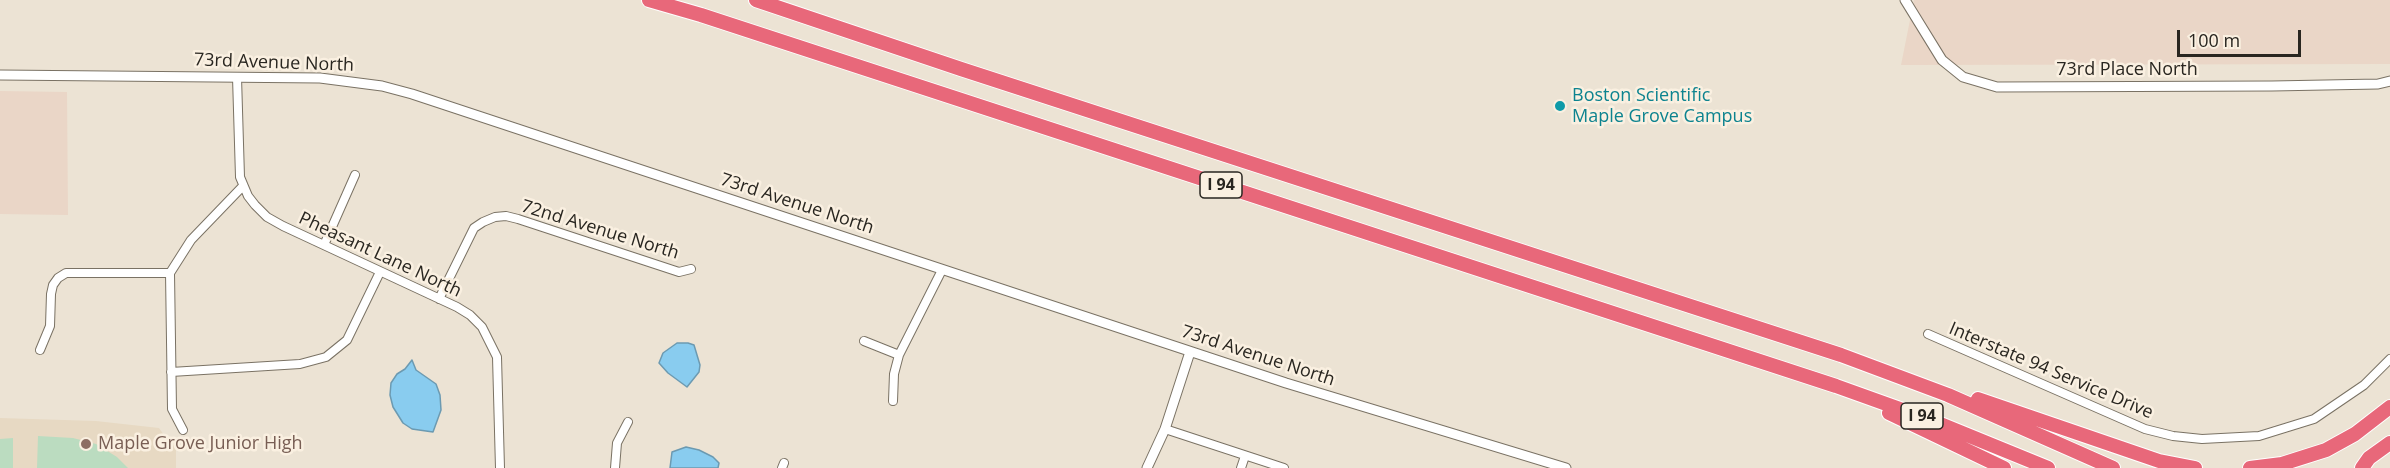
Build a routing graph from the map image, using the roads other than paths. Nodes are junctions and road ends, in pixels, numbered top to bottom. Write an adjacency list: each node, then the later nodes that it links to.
1 (649, 0): 23 (highway, I 94)
2 (756, 0): 21 (highway, I 94)
3 (1905, 0): 6 (street, 73rd Place North)
4 (0, 75): 5 (street, 73rd Avenue North)
5 (237, 77): 8 (street, Pheasant Lane North); 11 (street, 73rd Avenue North)
6 (2390, 81)
7 (355, 176): 9 (street)
8 (243, 186): 9 (street, Pheasant Lane North); 13 (street)
9 (324, 245): 12 (street, Pheasant Lane North)
10 (691, 269): 14 (street, 72nd Avenue North)
11 (942, 270): 18 (street, 73rd Avenue North); 19 (street)
12 (380, 272): 14 (street, Pheasant Lane North); 22 (street)
13 (170, 273): 17 (street); 22 (street)
14 (439, 299): 32 (street, Pheasant Lane North)
15 (1928, 334): 20 (street, Interstate 94 Service Drive)
16 (864, 341): 19 (street)
17 (40, 350)
18 (1190, 352): 27 (street); 31 (street, 73rd Avenue North)
19 (899, 355): 24 (street)
20 (2390, 359)
21 (1867, 364): 39 (highway, I 94); 40 (highway)
22 (171, 372): 28 (street)
23 (1793, 372): 37 (highway); 38 (highway, I 94)
24 (893, 401)
25 (2390, 407): 41 (highway)
26 (628, 422): 33 (street)
27 (1165, 429): 30 (street); 34 (street)
28 (183, 430)
29 (2390, 443): 42 (highway)
30 (1245, 456): 35 (street); 36 (street)
31 (1561, 467)
32 (500, 468)
33 (615, 468)
34 (1147, 468)
35 (1241, 468)
36 (1284, 468)
37 (2004, 468)
38 (2048, 468)
39 (2113, 468)
40 (2195, 468)
41 (2250, 468)
42 (2362, 468)

